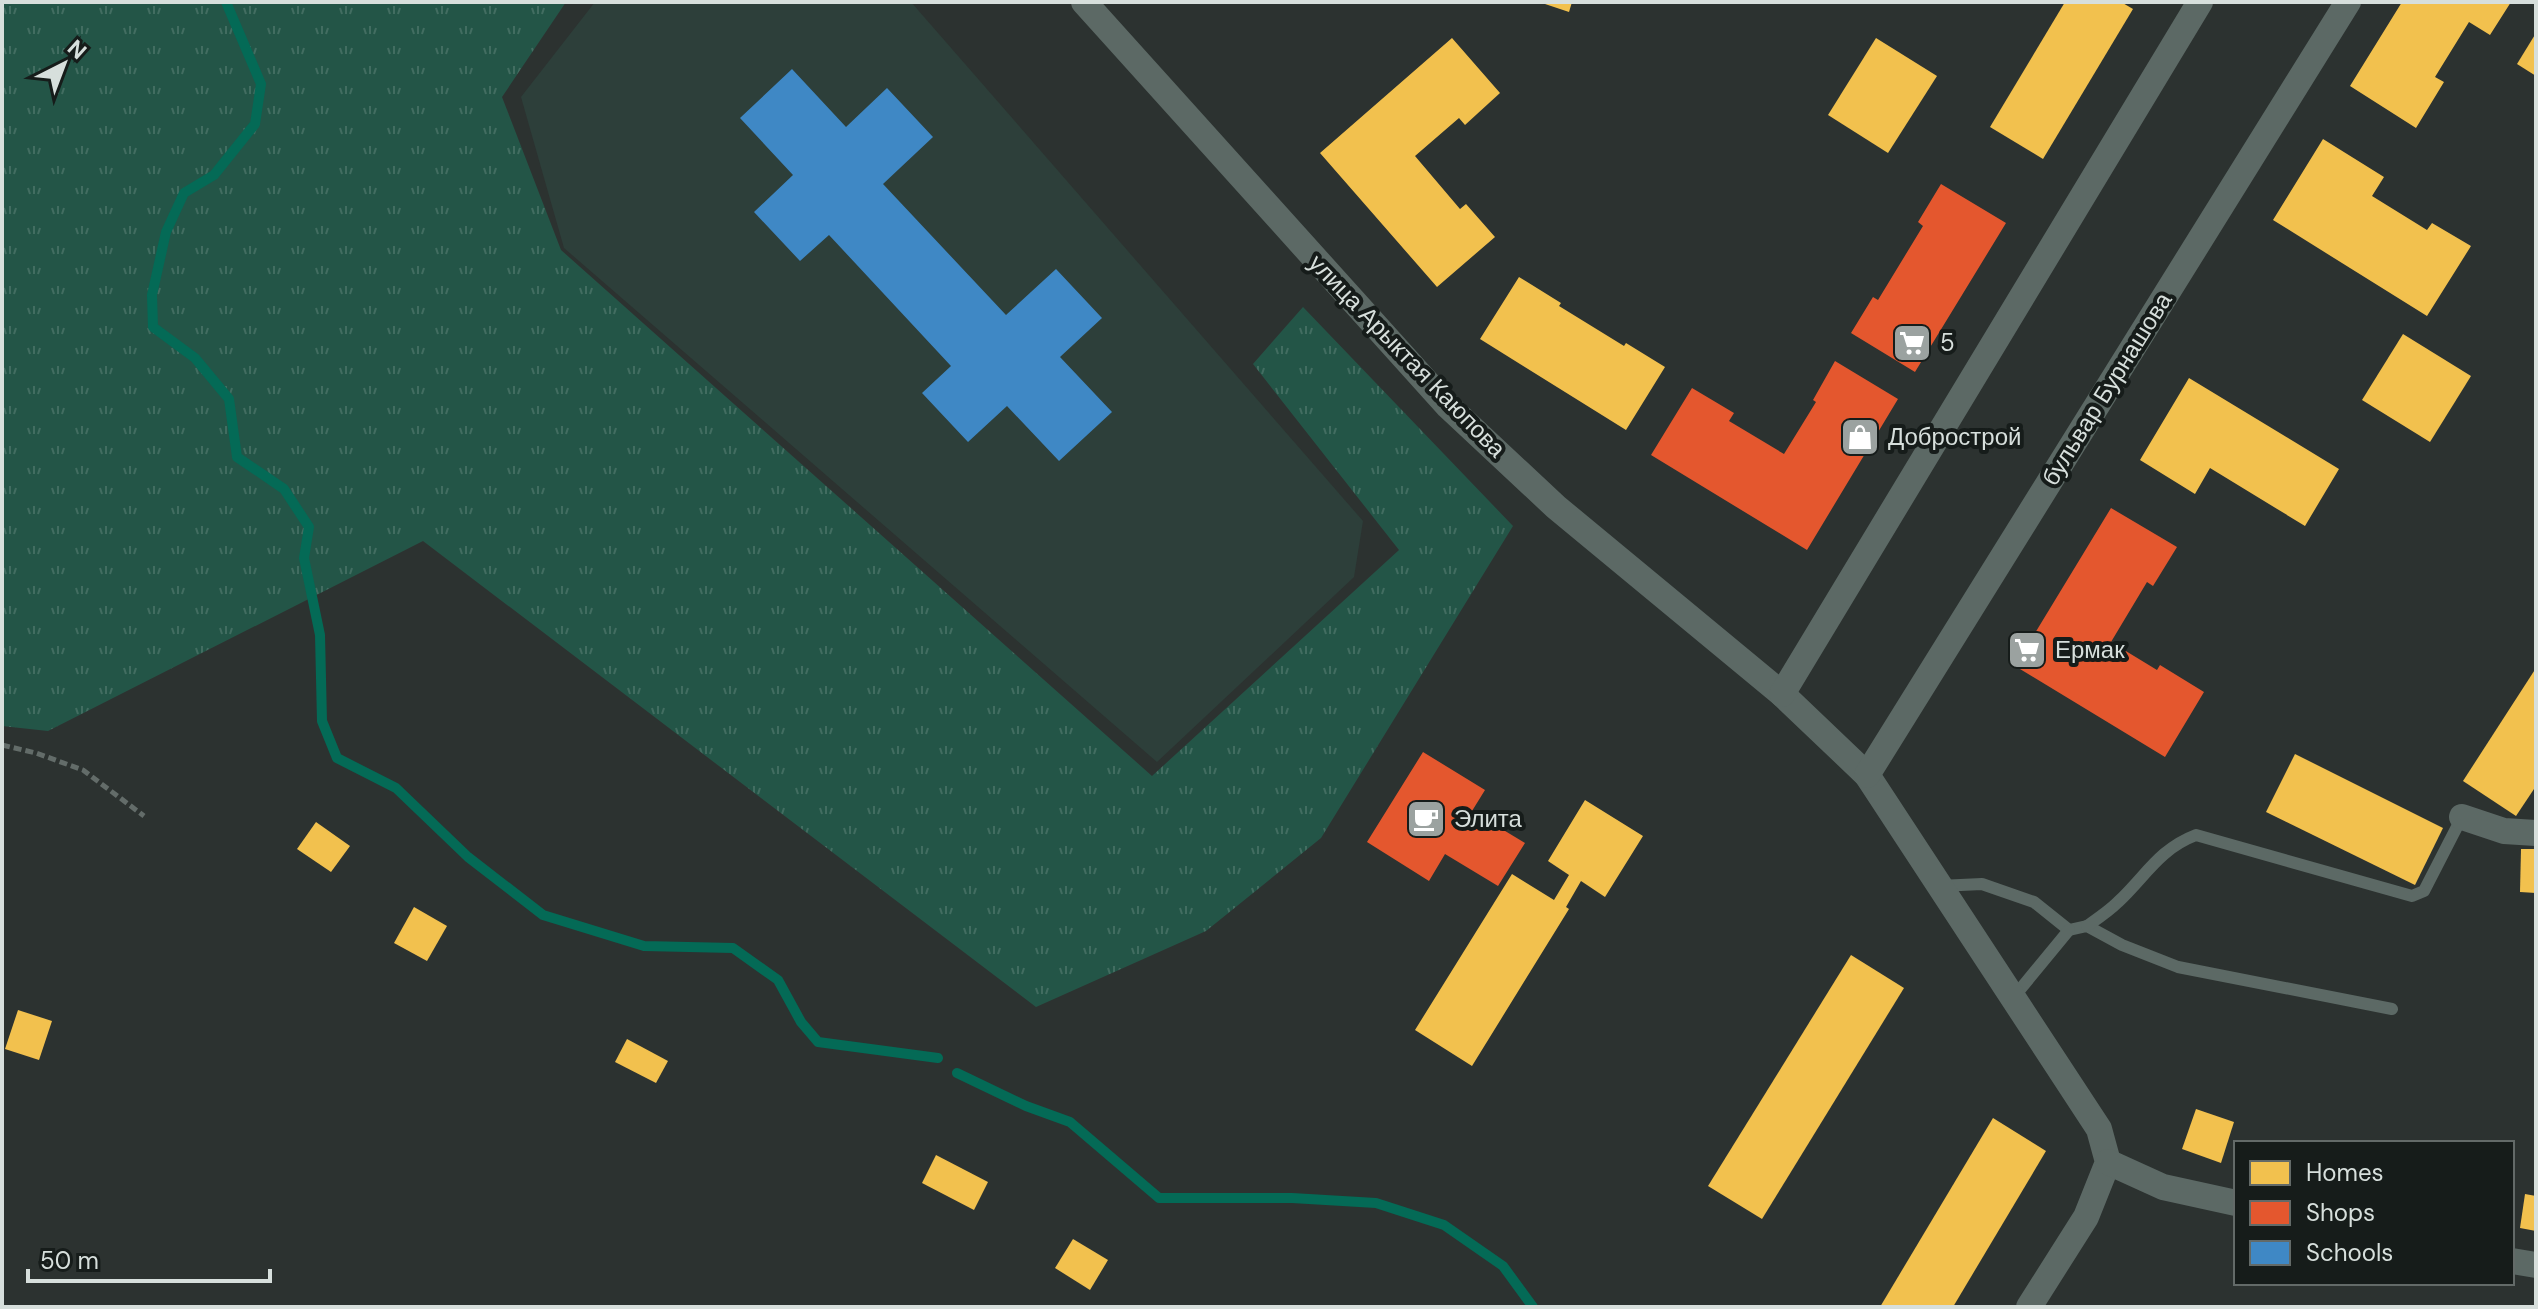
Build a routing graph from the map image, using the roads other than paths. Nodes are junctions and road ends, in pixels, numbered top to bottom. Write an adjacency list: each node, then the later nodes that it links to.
1 (1084, 2): 4 (street, улица Арыктая Каюпова)
2 (2200, 2): 4 (street)
3 (2348, 2): 5 (street, бульвар Бурнашова)
4 (1782, 694): 5 (street, улица Арыктая Каюпова)
5 (1867, 775): 8 (street, улица Арыктая Каюпова)
6 (2462, 817): 7 (street); 9 (lane)
7 (2536, 833)
8 (1939, 886): 10 (lane); 11 (street, улица Арыктая Каюпова)
9 (2087, 926): 10 (lane); 12 (lane)
10 (2069, 930): 11 (lane)
11 (2013, 998): 13 (street, улица Арыктая Каюпова)
12 (2392, 1009)
13 (2108, 1162): 14 (street); 17 (street)
14 (2234, 1203)
15 (2514, 1261): 16 (street)
16 (2536, 1265)
17 (2029, 1307)

